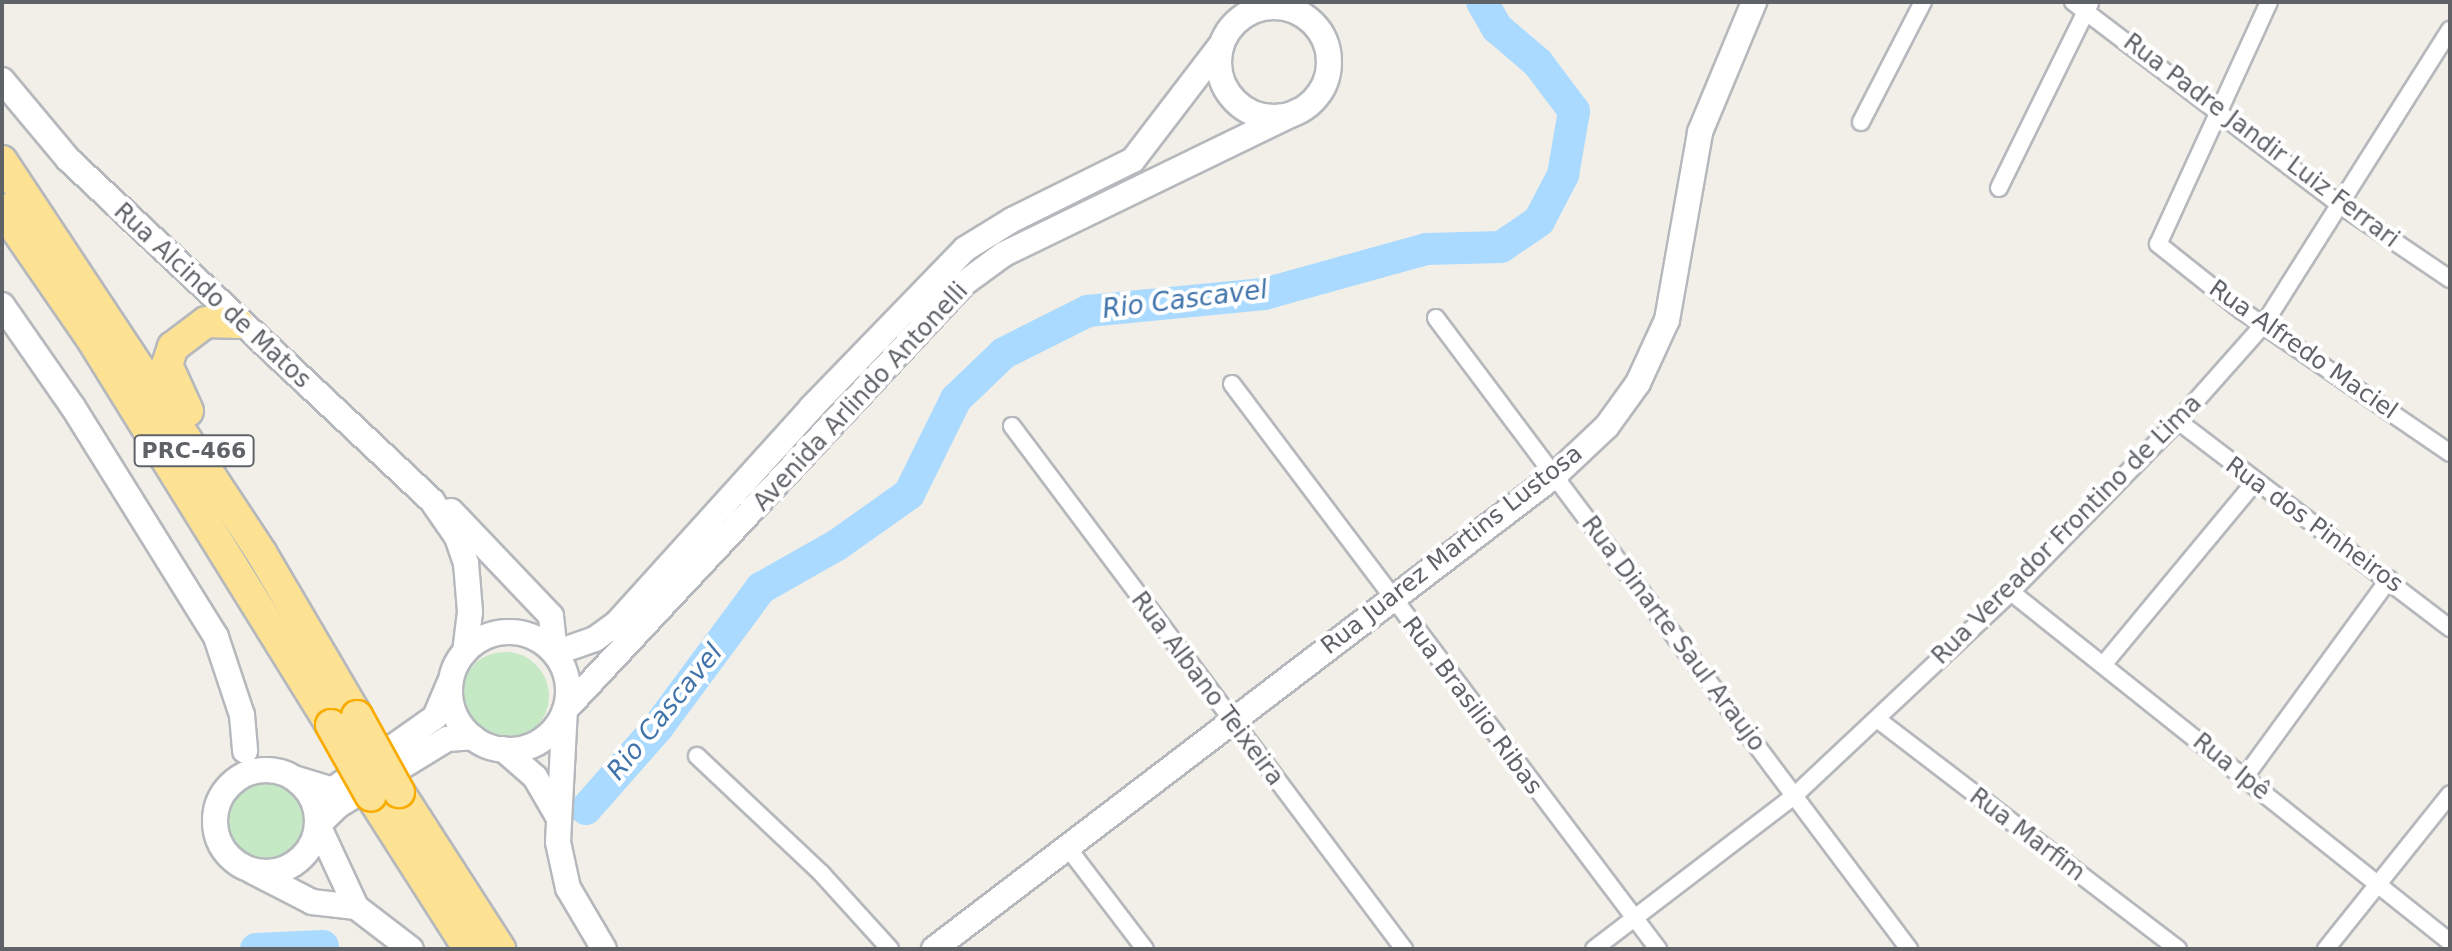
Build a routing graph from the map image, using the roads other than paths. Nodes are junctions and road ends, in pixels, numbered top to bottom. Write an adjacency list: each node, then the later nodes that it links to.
1 (1238, 2): 9 (main road, Avenida Arlindo Antonelli)
2 (1312, 2): 8 (main road, Avenida Arlindo Antonelli)
3 (1754, 2): 27 (main road, Rua Juarez Martins Lustosa)
4 (1923, 2): 13 (street)
5 (2269, 2): 12 (street)
6 (2083, 5): 12 (street, Rua Padre Jandir Luiz Ferrari); 15 (street)
7 (2450, 30): 16 (street, Rua Vereador Frontino de Lima)
8 (1322, 35): 9 (main road, Avenida Arlindo Antonelli); 11 (main road, Avenida Arlindo Antonelli)
9 (1226, 37): 11 (main road, Avenida Arlindo Antonelli); 36 (main road, Avenida Arlindo Antonelli)
10 (2, 80): 21 (main road, Rua Alcindo de Matos)
11 (1297, 112): 39 (main road, Avenida Arlindo Antonelli)
12 (2220, 114): 16 (street, Rua Padre Jandir Luiz Ferrari); 22 (street, Rua Alfredo Maciel)
13 (1861, 122)
14 (2, 161): 30 (highway, PRC-466)
15 (1999, 188)
16 (2342, 206): 18 (street, Rua Padre Jandir Luiz Ferrari); 22 (street, Rua Vereador Frontino de Lima)
17 (2, 209): 41 (highway, PRC-466)
18 (2450, 279)
19 (2, 305): 45 (main road)
20 (1436, 318): 27 (street, Rua Dinarte Saul Araujo)
21 (238, 323): 29 (main road, Rua Alcindo de Matos); 30 (highway)
22 (2264, 324): 24 (street, Rua Vereador Frontino de Lima); 26 (street, Rua Alfredo Maciel)
23 (1232, 384): 33 (street, Rua Brasilio Ribas)
24 (2178, 421): 28 (street, Rua dos Pinheiros); 32 (street, Rua Vereador Frontino de Lima)
25 (1012, 426): 42 (street, Rua Albano Teixeira)
26 (2450, 453)
27 (1554, 476): 33 (main road, Rua Juarez Martins Lustosa); 51 (street, Rua Dinarte Saul Araujo)
28 (2254, 483): 31 (street, Rua dos Pinheiros); 37 (street)
29 (432, 501): 35 (main road, Rua Alcindo de Matos); 36 (main road, Rua Alcindo de Matos)
30 (262, 554): 41 (highway, PRC-466)
31 (2389, 579): 34 (street, Rua dos Pinheiros); 48 (street)
32 (2011, 592): 37 (street, Rua Ipê); 40 (street, Rua Vereador Frontino de Lima)
33 (1392, 599): 42 (main road, Rua Juarez Martins Lustosa); 60 (street, Rua Brasilio Ribas)
34 (2450, 628)
35 (465, 652): 36 (main road); 38 (main road)
36 (555, 653): 39 (main road)
37 (2103, 665): 48 (street, Rua Ipê)
38 (451, 679): 43 (main road); 47 (main road)
39 (565, 710): 44 (main road); 53 (main road)
40 (1877, 719): 51 (street, Rua Vereador Frontino de Lima); 74 (street, Rua Marfim)
41 (344, 720): 49 (highway, PRC-466, bridge)
42 (1230, 720): 55 (main road, Rua Juarez Martins Lustosa); 70 (street, Rua Albano Teixeira)
43 (473, 737): 44 (main road); 54 (main road)
44 (503, 749): 53 (main road)
45 (245, 751): 47 (main road); 52 (main road)
46 (697, 756): 67 (street)
47 (284, 772): 52 (main road); 54 (main road)
48 (2244, 778): 58 (street, Rua Ipê)
49 (385, 794): 57 (highway, PRC-466); 65 (highway, PRC-466)
50 (2450, 794): 58 (street)
51 (1794, 796): 60 (street, Rua Vereador Frontino de Lima); 73 (street, Rua Dinarte Saul Araujo)
52 (221, 797): 56 (main road)
53 (557, 815): 66 (main road)
54 (318, 825): 56 (main road); 59 (main road)
55 (1068, 848): 68 (main road, Rua Juarez Martins Lustosa); 69 (street)
56 (245, 867): 59 (main road)
57 (423, 882): 63 (highway, PRC-466); 64 (highway, PRC-466)
58 (2378, 885): 61 (street, Rua Ipê); 75 (street)
59 (356, 907): 62 (main road)
60 (1633, 916): 71 (street, Rua Vereador Frontino de Lima); 72 (street, Rua Brasilio Ribas)
61 (2450, 942)
62 (411, 949)
63 (453, 949)
64 (469, 949)
65 (500, 949)
66 (604, 949)
67 (890, 949)
68 (934, 949)
69 (1145, 949)
70 (1404, 949)
71 (1594, 949)
72 (1658, 949)
73 (1909, 949)
74 (2178, 949)
75 (2326, 949)

